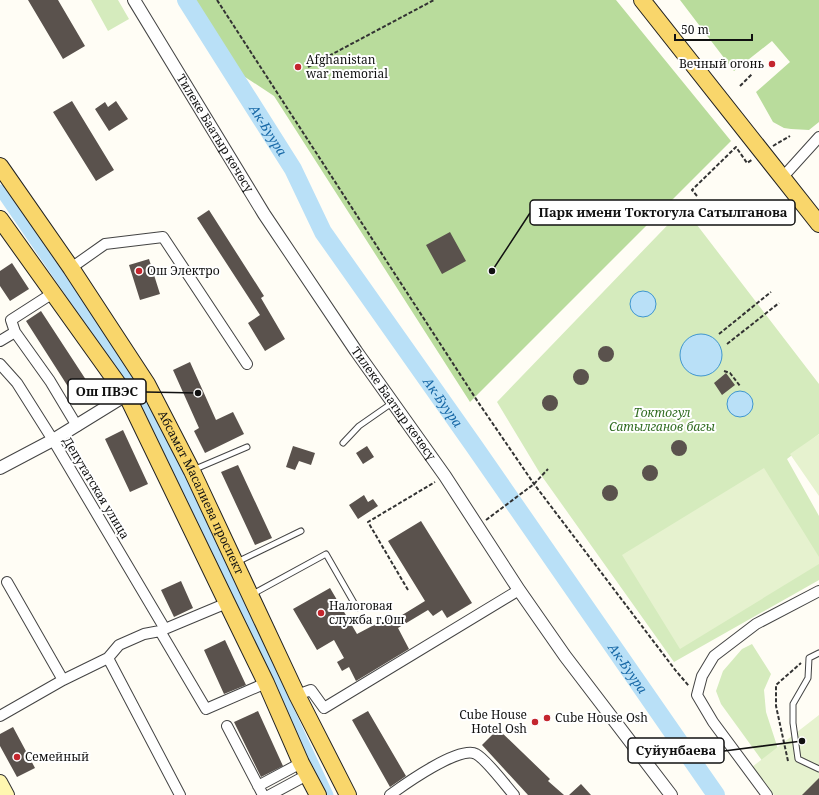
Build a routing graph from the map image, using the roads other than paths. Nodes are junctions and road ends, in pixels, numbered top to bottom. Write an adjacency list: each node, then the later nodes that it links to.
1 (134, 0): 15 (street, Тилеке Баатыр көчөсү)
2 (642, 0): 5 (main road)
3 (819, 137): 5 (street)
4 (0, 166): 8 (main road, Абсамат Масалиева проспект)
5 (782, 178): 7 (main road)
6 (0, 219): 9 (main road, Абсамат Масалиева проспект)
7 (819, 224)
8 (71, 268): 13 (street); 21 (main road, Абсамат Масалиева проспект)
9 (53, 293): 10 (street); 14 (main road, Абсамат Масалиева проспект)
10 (15, 332): 11 (street); 16 (street)
11 (0, 341)
12 (0, 364): 17 (street, Депутатская улица)
13 (247, 364)
14 (126, 395): 16 (street); 28 (main road, Абсамат Масалиева проспект)
15 (393, 403): 18 (lane); 25 (street, Тилеке Баатыр көчөсү)
16 (77, 426): 17 (street)
17 (53, 440): 20 (street); 30 (street, Депутатская улица)
18 (343, 443)
19 (248, 447): 21 (lane)
20 (0, 468)
21 (192, 471): 23 (main road, Абсамат Масалиева проспект)
22 (301, 531): 23 (lane)
23 (236, 563): 27 (main road, Абсамат Масалиева проспект)
24 (7, 582): 33 (street)
25 (519, 590): 35 (street); 50 (street, Тилеке Баатыр көчөсү)
26 (819, 591): 51 (street)
27 (251, 596): 29 (lane); 35 (main road, Абсамат Масалиева проспект)
28 (227, 603): 30 (street); 34 (main road, Абсамат Масалиева проспект)
29 (357, 608)
30 (162, 630): 32 (street); 34 (street, Депутатская улица)
31 (819, 653): 39 (lane)
32 (108, 658): 33 (street); 43 (street)
33 (63, 680): 36 (street)
34 (266, 683): 38 (main road, Абсамат Масалиева проспект)
35 (297, 695): 47 (main road, Абсамат Масалиева проспект)
36 (0, 716)
37 (227, 726): 41 (street)
38 (304, 769): 41 (street); 45 (street); 46 (main road, Абсамат Масалиева проспект)
39 (819, 769)
40 (0, 782): 42 (main road)
41 (258, 786): 44 (street)
42 (7, 795)
43 (180, 795)
44 (263, 795)
45 (270, 795)
46 (318, 795)
47 (348, 795)
48 (390, 795): 49 (street)
49 (514, 795)
50 (672, 795)
51 (768, 795)

